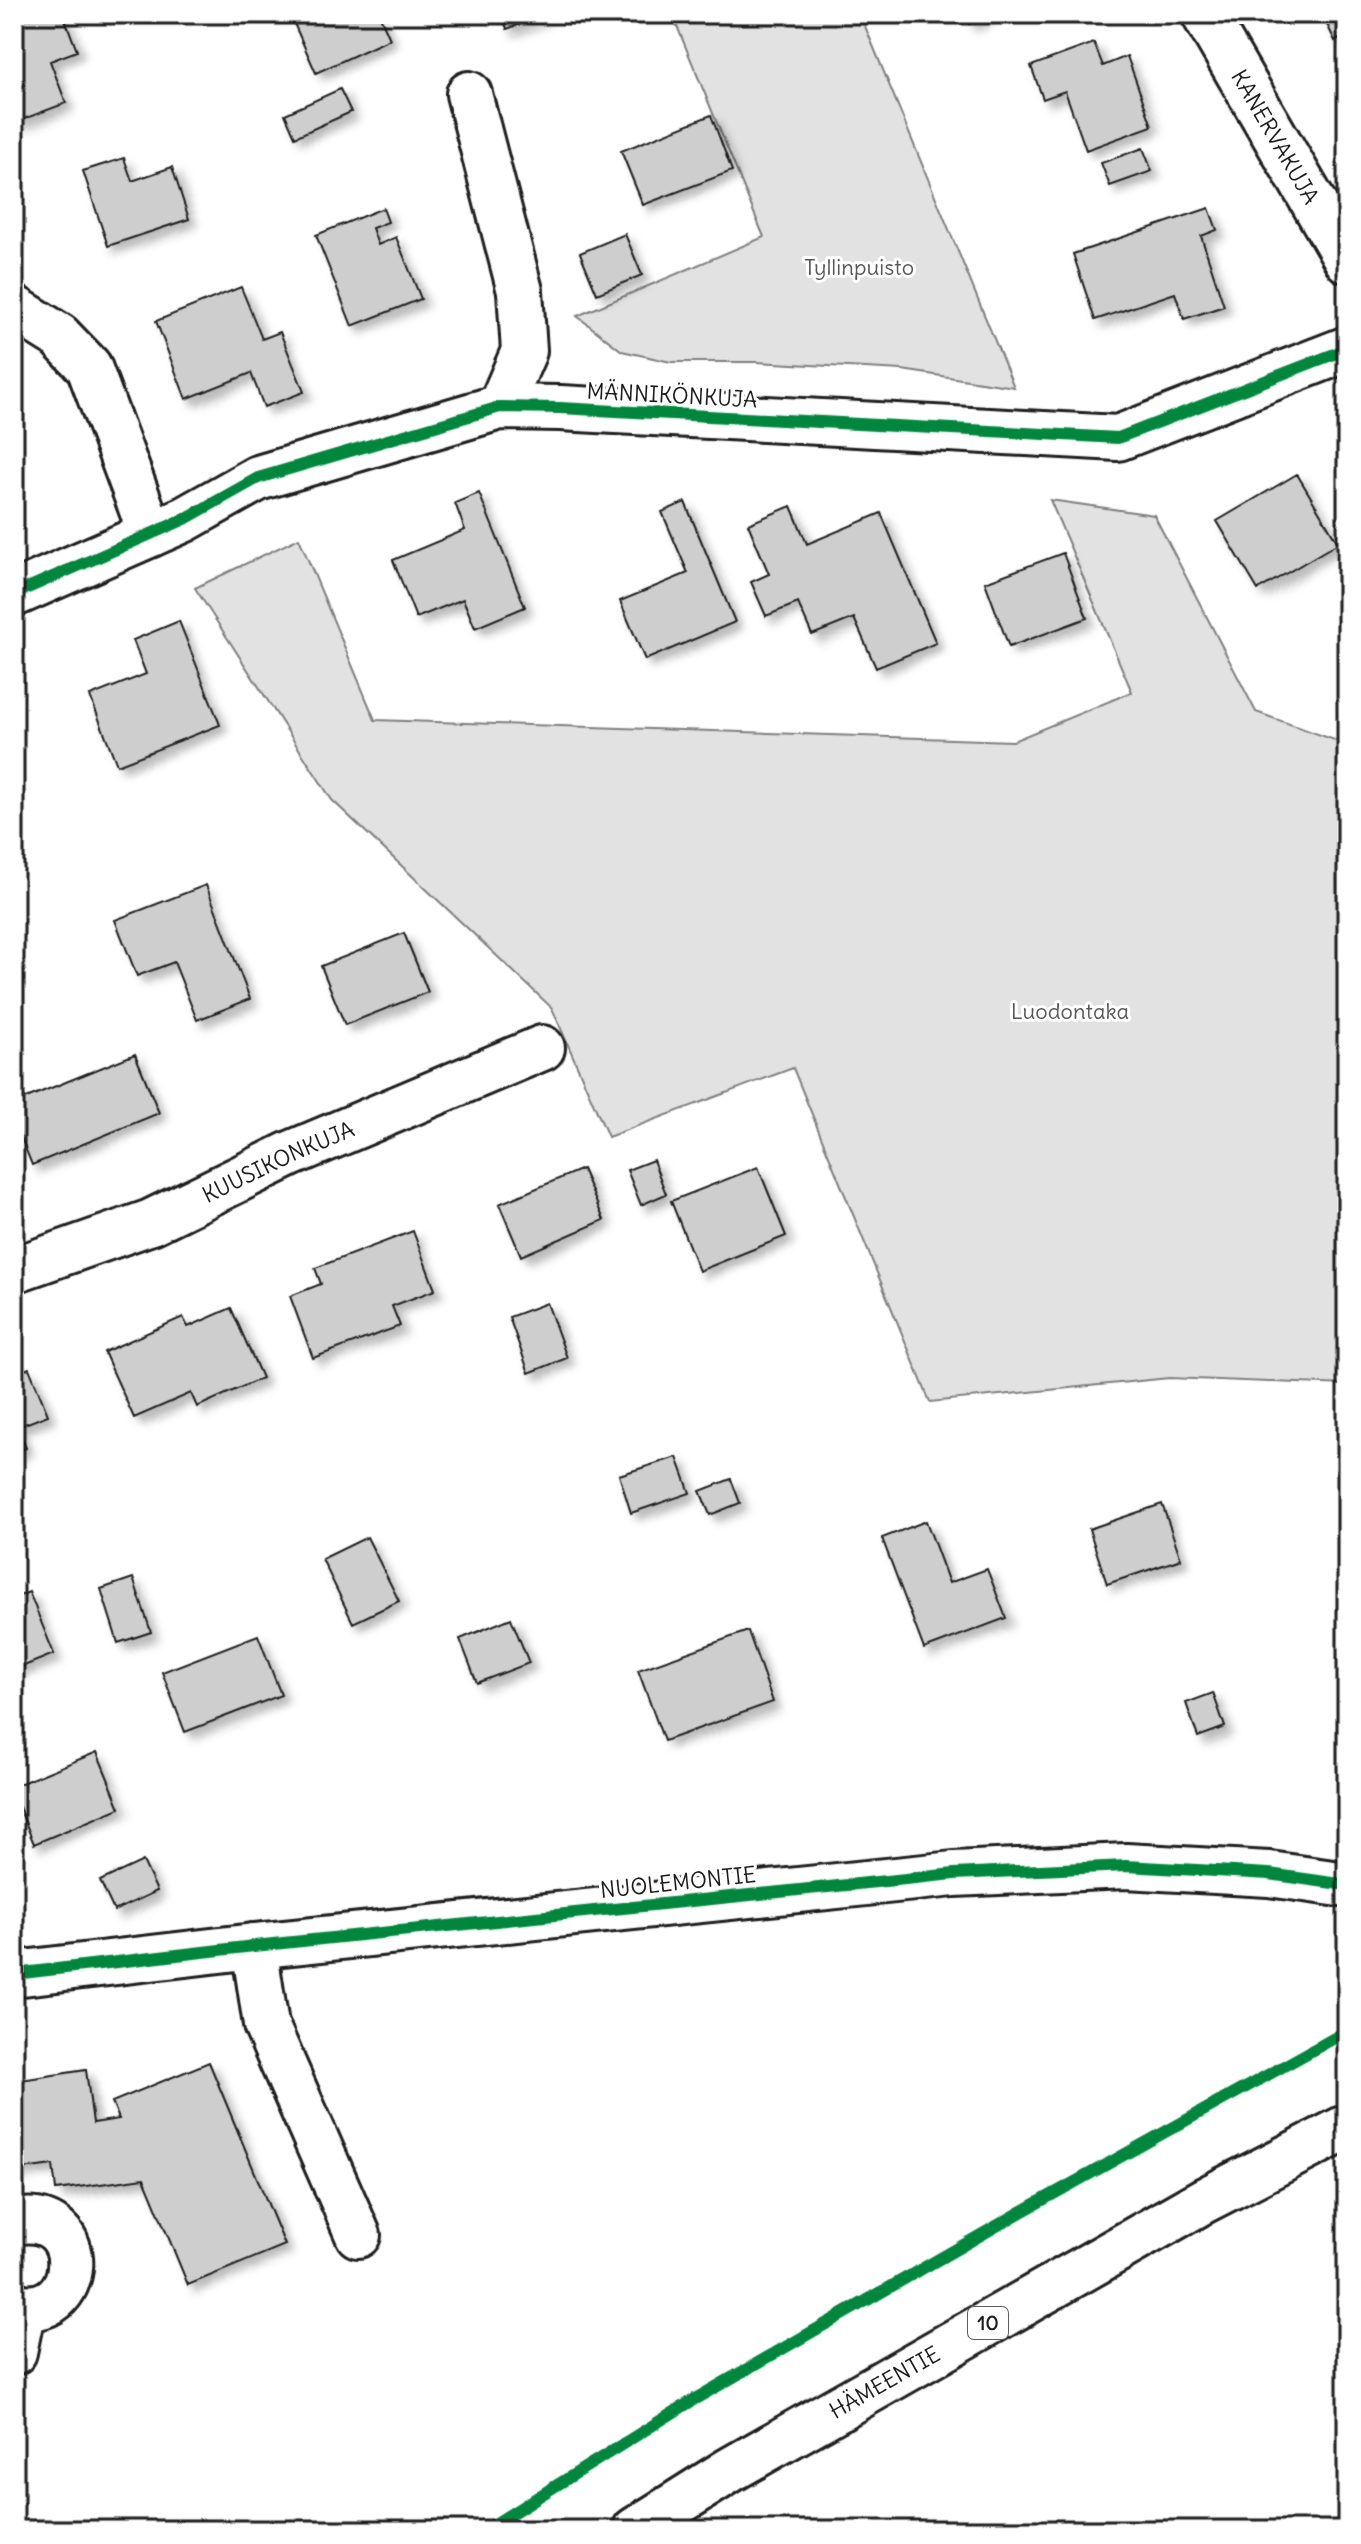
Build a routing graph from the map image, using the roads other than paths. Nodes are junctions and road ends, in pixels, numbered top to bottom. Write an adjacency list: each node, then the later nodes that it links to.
1 (1204, 14): 3 (main road, KANERVAKUJA)
2 (469, 94): 6 (main road)
3 (1347, 260)
4 (14, 308): 7 (main road)
5 (1347, 349): 6 (main road, MÄNNIKÖNKUJA)
6 (500, 407): 7 (main road, MÄNNIKÖNKUJA)
7 (151, 534): 8 (main road, MÄNNIKÖNKUJA)
8 (14, 594)
9 (542, 1048): 10 (main road, KUUSIKONKUJA)
10 (14, 1270)
11 (1347, 1885): 12 (main road, NUOLEMONTIE)
12 (254, 1946): 13 (main road, NUOLEMONTIE); 16 (main road)
13 (14, 1974)
14 (1347, 2127): 19 (main road, HÄMEENTIE / 10)
15 (14, 2222): 17 (main road)
16 (358, 2235)
17 (18, 2306): 18 (main road)
18 (14, 2352)
19 (635, 2530)

